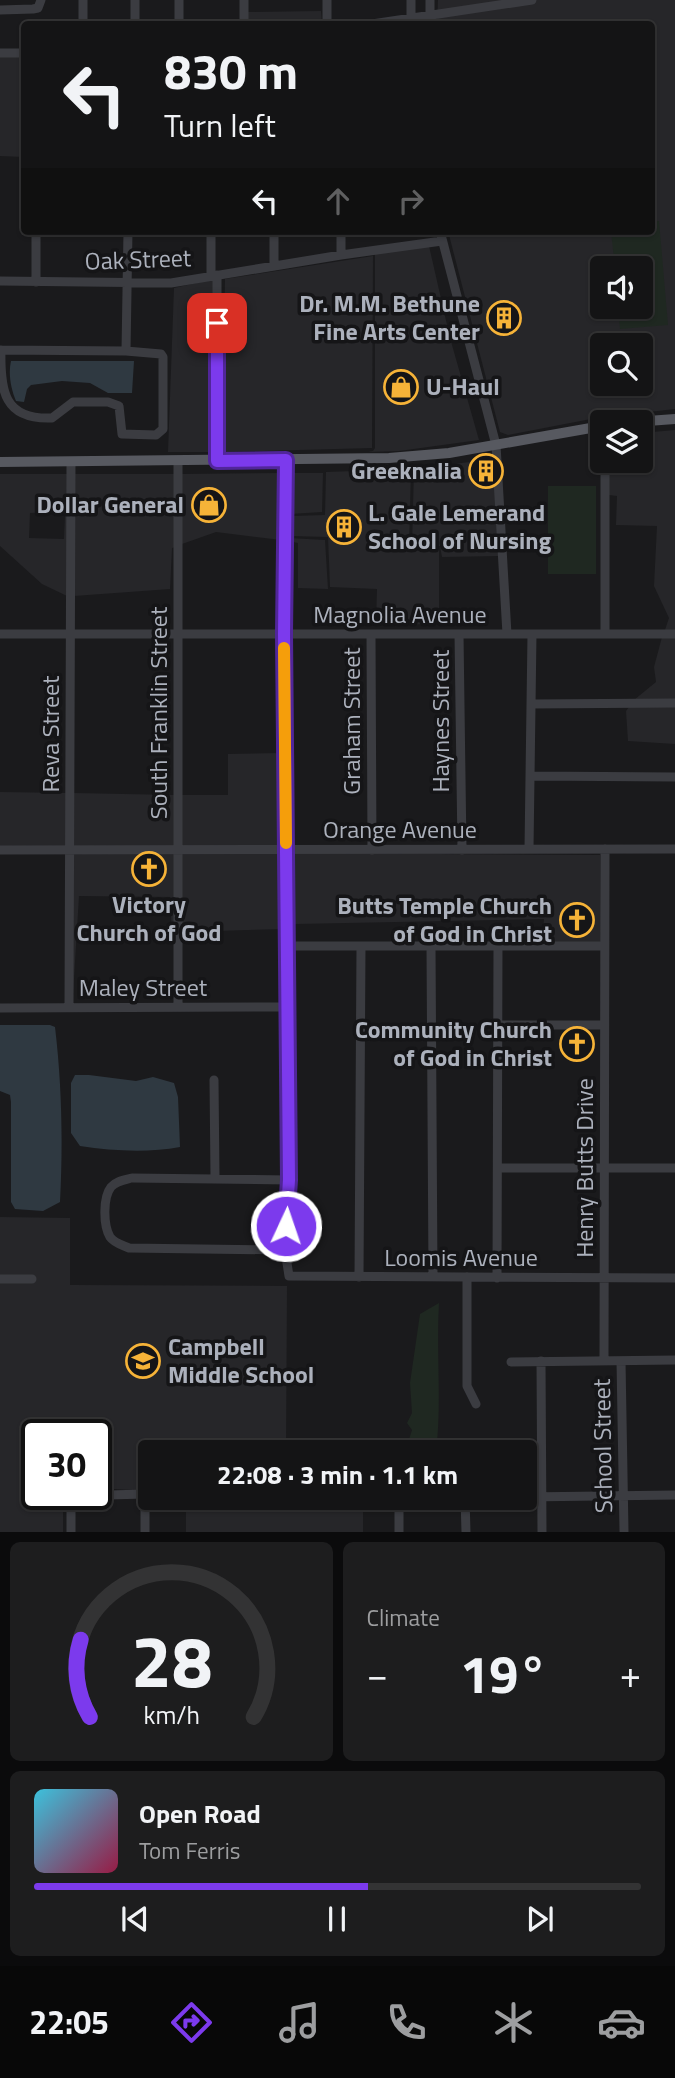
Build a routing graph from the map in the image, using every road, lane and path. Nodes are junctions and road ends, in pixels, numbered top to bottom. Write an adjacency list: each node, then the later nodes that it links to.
1 (41, 0): 10 (street)
2 (83, 0): 12 (street)
3 (135, 0): 13 (street)
4 (179, 0): 14 (street)
5 (244, 0): 15 (street)
6 (327, 0): 16 (street)
7 (411, 0): 17 (street)
8 (430, 0): 11 (street)
9 (532, 0): 11 (street)
10 (0, 10)
11 (430, 20): 17 (street)
12 (83, 21)
13 (135, 21)
14 (179, 21)
15 (244, 21)
16 (327, 21)
17 (411, 21)
18 (0, 53): 19 (street)
19 (21, 53)
20 (36, 235): 30 (street)
21 (128, 235): 31 (street)
22 (211, 235): 28 (street)
23 (274, 235): 27 (street)
24 (341, 235): 26 (street)
25 (441, 236): 26 (street, Oak Street); 37 (street)
26 (341, 255): 27 (street, Oak Street)
27 (274, 266): 28 (street, Oak Street)
28 (214, 275): 31 (street, Oak Street); 40 (street)
29 (0, 281): 30 (street, Oak Street)
30 (36, 282): 31 (street, Oak Street)
31 (126, 283): 33 (street)
32 (0, 350): 33 (street); 33 (street)
33 (126, 351)
34 (675, 419): 35 (main road)
35 (653, 421)
36 (590, 428): 37 (main road)
37 (496, 446): 38 (main road); 50 (street)
38 (286, 460): 40 (main road); 47 (street)
39 (178, 461): 40 (main road); 42 (main road); 46 (street, South Franklin Street)
40 (217, 461)
41 (0, 462): 42 (main road)
42 (71, 462): 45 (street, Reva Street)
43 (606, 473): 52 (street)
44 (0, 634): 45 (street, Magnolia Avenue)
45 (70, 634): 46 (street, Magnolia Avenue); 62 (street, Reva Street)
46 (177, 634): 47 (street, Magnolia Avenue); 63 (street, South Franklin Street)
47 (284, 634): 48 (street, Magnolia Avenue); 64 (street)
48 (371, 634): 49 (street, Magnolia Avenue); 65 (street, Graham Street)
49 (459, 634): 50 (street, Magnolia Avenue); 66 (street, Haynes Street)
50 (507, 634): 51 (street, Magnolia Avenue)
51 (532, 634): 52 (street, Magnolia Avenue); 55 (street)
52 (605, 634): 53 (street, Magnolia Avenue)
53 (675, 634)
54 (675, 703): 55 (street)
55 (531, 704): 56 (street)
56 (530, 776): 57 (street); 58 (street)
57 (675, 777)
58 (529, 849): 59 (street, Orange Avenue); 66 (street, Orange Avenue)
59 (605, 849): 60 (street, Orange Avenue); 71 (street, Henry Butts Drive)
60 (675, 849)
61 (0, 850): 62 (street, Orange Avenue)
62 (71, 850): 63 (street, Orange Avenue); 72 (street, Reva Street)
63 (177, 850): 64 (street, Orange Avenue); 73 (street, South Franklin Street)
64 (286, 850): 65 (street, Orange Avenue); 67 (street)
65 (372, 850): 66 (street, Orange Avenue)
66 (462, 850)
67 (287, 946): 68 (street); 74 (street)
68 (361, 946): 69 (street); 85 (street)
69 (431, 946): 70 (street); 86 (street)
70 (498, 946): 71 (street); 76 (street)
71 (604, 946): 77 (street, Henry Butts Drive)
72 (69, 1007): 73 (street, Maley Street); 75 (street, Maley Street)
73 (178, 1007): 74 (street, Maley Street)
74 (287, 1007): 83 (street)
75 (0, 1008)
76 (498, 1025): 77 (street); 80 (street)
77 (604, 1025): 79 (street, Henry Butts Drive)
78 (214, 1080): 82 (street)
79 (605, 1167): 80 (street); 81 (street); 89 (street, Henry Butts Drive)
80 (498, 1168): 88 (street)
81 (675, 1168)
82 (215, 1177): 83 (street); 84 (street)
83 (289, 1180): 84 (street)
84 (285, 1250): 85 (street, Loomis Avenue)
85 (359, 1277): 86 (street, Loomis Avenue)
86 (433, 1277): 87 (street, Loomis Avenue)
87 (467, 1278): 88 (street, Loomis Avenue); 98 (street)
88 (497, 1278): 89 (street, Loomis Avenue)
89 (605, 1278): 90 (street, Loomis Avenue); 95 (street, Henry Butts Drive)
90 (675, 1278)
91 (0, 1279): 92 (street)
92 (32, 1279)
93 (675, 1360): 96 (street)
94 (541, 1361): 95 (street); 97 (street); 103 (street)
95 (604, 1361): 96 (street)
96 (621, 1361): 99 (street, School Street)
97 (510, 1362)
98 (476, 1404)
99 (623, 1494): 101 (street); 103 (street); 107 (street, School Street)
100 (112, 1495): 109 (street)
101 (675, 1495)
102 (537, 1497): 103 (street)
103 (542, 1497): 112 (street)
104 (71, 1510): 108 (street)
105 (399, 1510): 110 (street)
106 (465, 1510): 111 (street)
107 (624, 1531)
108 (71, 1532)
109 (145, 1532)
110 (399, 1532)
111 (466, 1532)
112 (542, 1532)

